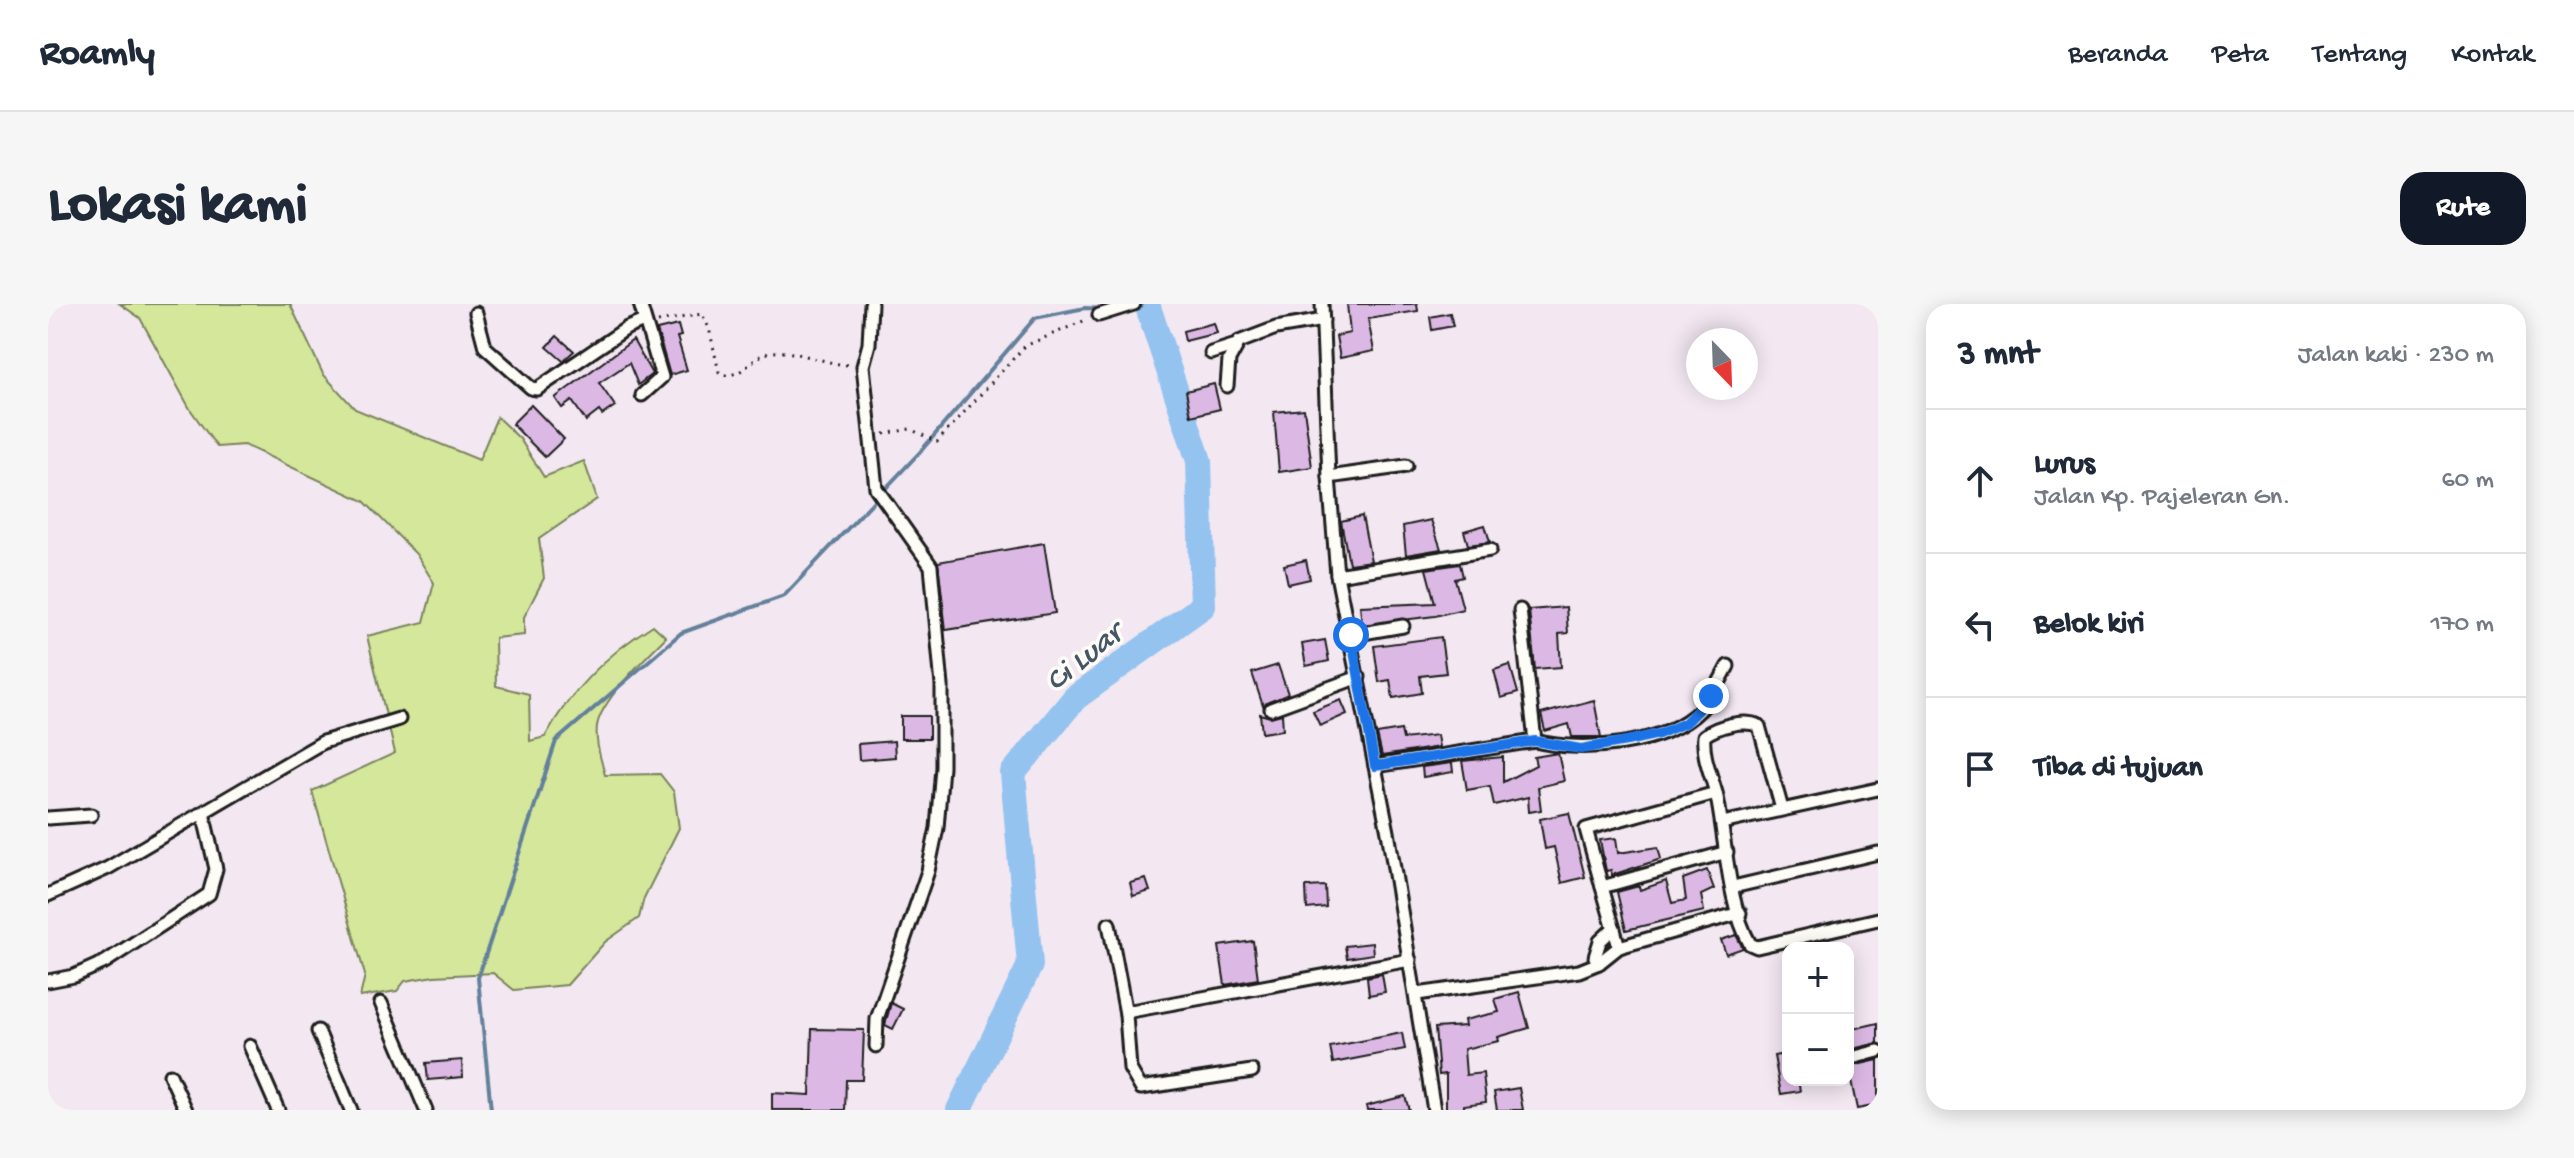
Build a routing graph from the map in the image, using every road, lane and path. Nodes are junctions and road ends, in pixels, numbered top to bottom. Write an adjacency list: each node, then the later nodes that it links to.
1 (640, 304): 8 (street)
2 (871, 304): 11 (street)
3 (1134, 304): 6 (street)
4 (1322, 304): 7 (street)
5 (476, 313): 8 (street)
6 (1099, 315): 14 (path)
7 (1323, 320): 9 (street); 16 (street)
8 (644, 321): 11 (path); 13 (street)
9 (1236, 345): 10 (street); 12 (street)
10 (1211, 353)
11 (863, 366): 14 (street)
12 (1227, 386)
13 (642, 395)
14 (873, 436): 53 (street)
15 (1406, 466): 16 (street)
16 (1329, 477): 18 (street)
17 (1490, 550): 18 (street)
18 (1337, 575): 21 (street)
19 (1520, 610): 26 (street)
20 (1403, 626): 21 (street)
21 (1351, 635): 23 (street)
22 (1728, 666): 26 (street)
23 (1359, 677): 24 (street); 27 (street)
24 (1271, 709)
25 (399, 719): 31 (street)
26 (1535, 741): 27 (street)
27 (1375, 766): 45 (street)
28 (1878, 789): 30 (street)
29 (1716, 793): 30 (street); 34 (street); 37 (street)
30 (1782, 809): 34 (street)
31 (203, 813): 39 (street); 47 (street)
32 (91, 815): 33 (street)
33 (48, 818)
34 (1722, 823): 35 (street)
35 (1727, 852): 37 (street); 38 (street)
36 (1878, 853): 38 (street)
37 (1602, 887): 43 (street)
38 (1733, 887): 40 (street)
39 (48, 895)
40 (1740, 913): 41 (street); 44 (street)
41 (1878, 919)
42 (1109, 924): 50 (street)
43 (1614, 928): 44 (street); 46 (street)
44 (1619, 947): 46 (street)
45 (1410, 960): 48 (street); 50 (street)
46 (1599, 963): 48 (street)
47 (48, 981)
48 (1417, 994): 62 (street)
49 (381, 1003): 61 (street)
50 (1126, 1014): 56 (street)
51 (318, 1031): 60 (street)
52 (250, 1046): 59 (street)
53 (876, 1046)
54 (1878, 1051): 55 (street)
55 (1854, 1057)
56 (1252, 1071)
57 (170, 1075): 58 (street)
58 (186, 1110)
59 (278, 1110)
60 (351, 1110)
61 (426, 1110)
62 (1434, 1110)

